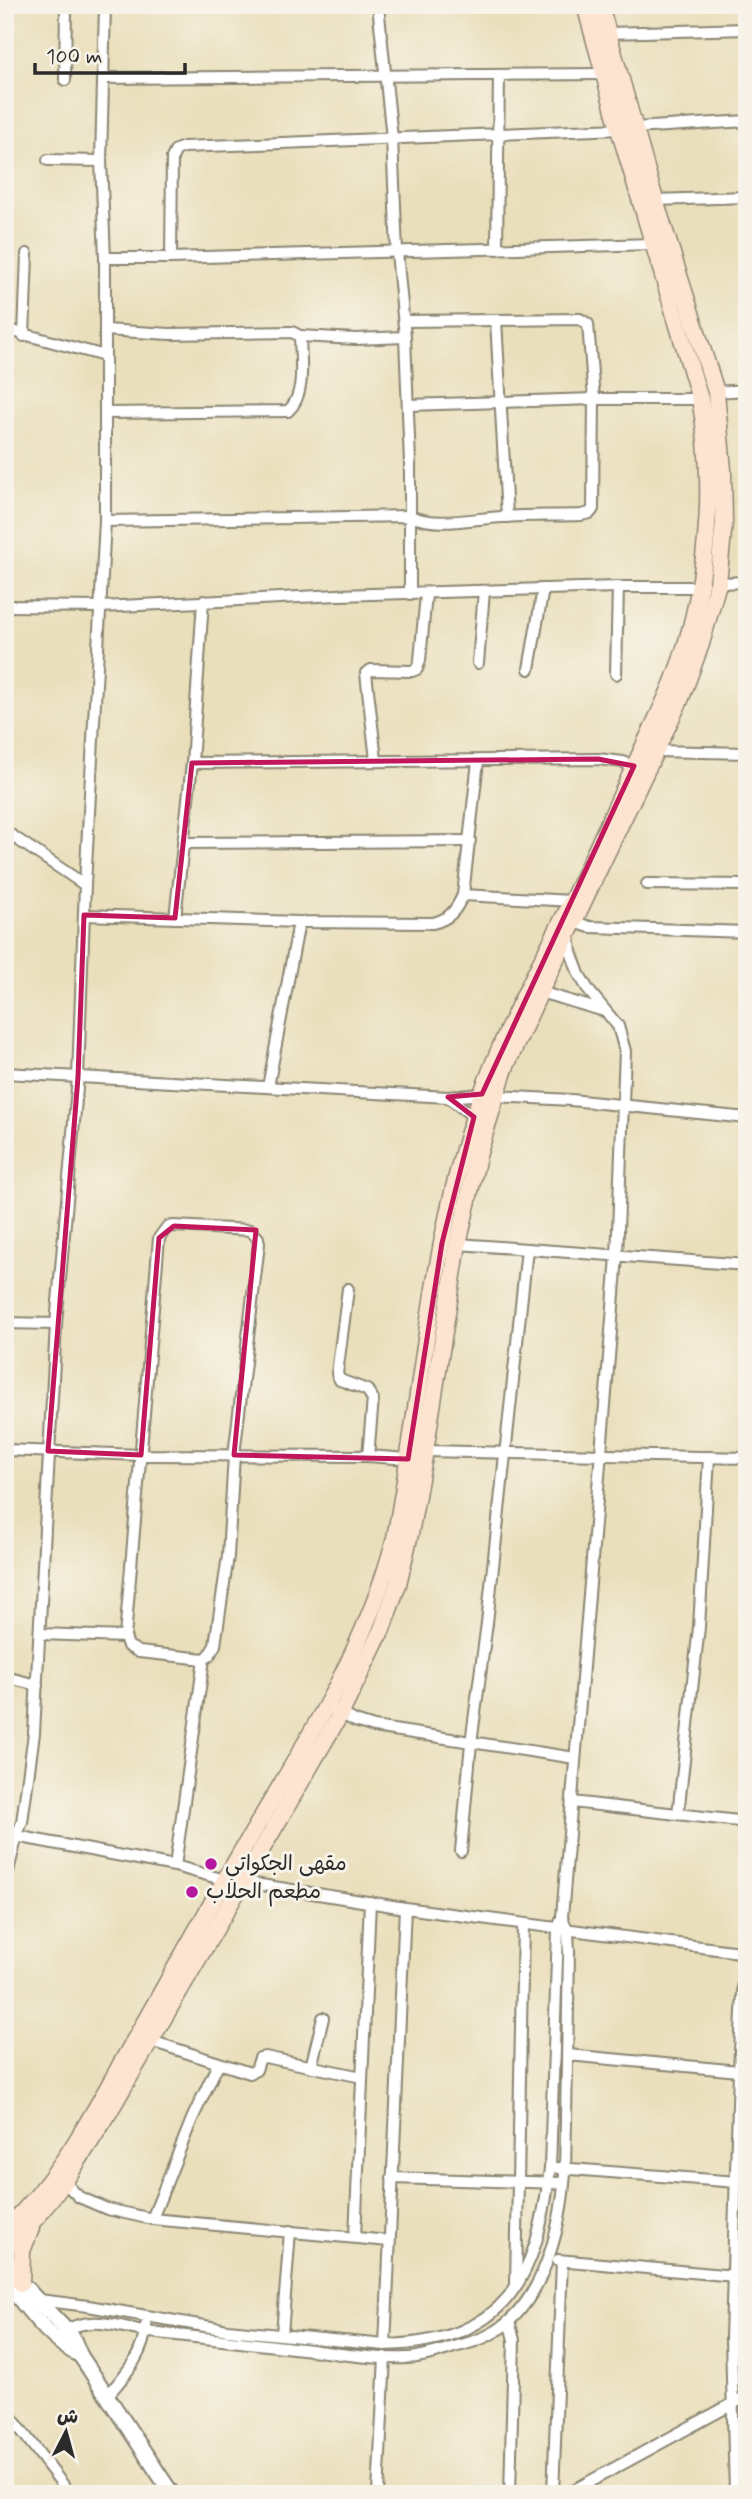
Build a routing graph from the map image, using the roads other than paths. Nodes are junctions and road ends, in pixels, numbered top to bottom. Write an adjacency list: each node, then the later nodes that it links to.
1 (66, 5): 12 (street)
2 (105, 5): 11 (street)
3 (378, 5): 9 (street)
4 (585, 5): 8 (main road)
5 (600, 5): 7 (main road)
6 (747, 29): 7 (street)
7 (609, 33): 14 (main road)
8 (604, 74): 10 (street); 14 (main road)
9 (384, 75): 10 (street); 11 (street); 16 (street)
10 (499, 75): 15 (street)
11 (104, 78): 18 (street)
12 (65, 80)
13 (747, 121): 14 (street)
14 (627, 129): 15 (street); 20 (main road); 21 (main road)
15 (498, 133): 16 (street); 22 (street)
16 (392, 138): 23 (street); 26 (street)
17 (48, 160): 18 (street)
18 (101, 160): 25 (street)
19 (747, 197): 20 (street)
20 (655, 200): 36 (main road)
21 (652, 244): 22 (street); 38 (main road)
22 (497, 249): 23 (street)
23 (397, 252): 26 (street); 28 (street)
24 (27, 254): 31 (street)
25 (105, 258): 26 (street); 30 (street)
26 (171, 258)
27 (496, 320): 28 (street); 37 (street); 39 (street)
28 (404, 321): 33 (street)
29 (5, 329): 31 (street)
30 (105, 330): 32 (street); 34 (street)
31 (24, 336): 34 (street)
32 (300, 336): 33 (street); 41 (street)
33 (405, 337): 40 (street)
34 (105, 356): 41 (street)
35 (747, 390): 36 (street)
36 (716, 392): 46 (main road)
37 (594, 399): 38 (street); 39 (street); 43 (street)
38 (700, 399): 48 (main road)
39 (502, 403): 40 (street); 43 (street)
40 (409, 405): 42 (street)
41 (106, 413): 44 (street)
42 (410, 516): 43 (street); 44 (street); 51 (street)
43 (507, 517)
44 (105, 521): 55 (street)
45 (747, 582): 46 (street)
46 (718, 583): 59 (main road)
47 (618, 587): 48 (street); 49 (street); 58 (street)
48 (700, 587): 64 (main road)
49 (543, 589): 50 (street); 57 (street)
50 (484, 591): 52 (street); 56 (street)
51 (410, 594): 52 (street); 53 (street)
52 (426, 594): 61 (street)
53 (203, 601): 55 (street); 63 (street)
54 (5, 606): 55 (street)
55 (101, 607): 69 (street)
56 (478, 663)
57 (528, 669)
58 (616, 674)
59 (655, 751): 60 (street); 76 (main road)
60 (747, 753)
61 (376, 760): 62 (street); 63 (street)
62 (478, 761): 64 (street); 66 (street)
63 (192, 763): 67 (street)
64 (634, 766): 72 (main road)
65 (5, 831): 69 (street)
66 (470, 841): 67 (street); 71 (street)
67 (183, 843): 74 (street)
68 (647, 884): 70 (street)
69 (85, 885): 73 (street)
70 (747, 885)
71 (463, 895): 72 (street); 75 (street)
72 (572, 901): 83 (main road)
73 (84, 915): 74 (street); 81 (street)
74 (175, 918): 75 (street)
75 (299, 922): 82 (street)
76 (572, 927): 77 (street); 78 (main road); 79 (street)
77 (747, 932)
78 (540, 992): 79 (street); 83 (main road)
79 (604, 1011): 85 (street)
80 (5, 1073): 81 (street)
81 (78, 1077): 82 (street); 95 (street)
82 (268, 1087): 84 (street)
83 (489, 1095): 84 (street); 85 (street); 86 (main road); 88 (main road)
84 (448, 1097): 86 (street)
85 (623, 1107): 87 (street); 91 (street)
86 (474, 1117): 88 (main road)
87 (747, 1118)
88 (461, 1195): 89 (main road); 106 (main road)
89 (458, 1244): 90 (street); 98 (main road)
90 (527, 1249): 91 (street); 99 (street)
91 (617, 1256): 92 (street); 102 (street)
92 (747, 1265)
93 (348, 1289): 103 (street)
94 (5, 1323): 95 (street)
95 (56, 1324): 97 (street)
96 (5, 1450): 97 (street)
97 (48, 1451): 100 (street); 107 (street)
98 (425, 1451): 99 (street); 112 (main road)
99 (505, 1451): 102 (street); 113 (street)
100 (141, 1455): 101 (street); 101 (street); 108 (street)
101 (234, 1455): 103 (street); 109 (street)
102 (599, 1455): 104 (street); 114 (street)
103 (369, 1456): 106 (street)
104 (709, 1457): 105 (street); 116 (street)
105 (747, 1458)
106 (408, 1459): 112 (main road)
107 (40, 1634): 108 (street); 111 (street)
108 (125, 1637): 109 (street)
109 (204, 1659): 120 (street)
110 (5, 1677): 111 (street)
111 (37, 1685): 118 (street)
112 (334, 1709): 113 (street); 121 (main road); 122 (main road)
113 (471, 1743): 114 (street); 119 (street)
114 (575, 1758): 115 (street)
115 (572, 1802): 116 (street); 128 (street)
116 (678, 1814): 117 (street)
117 (747, 1822)
118 (11, 1834): 120 (street); 123 (street)
119 (461, 1851)
120 (175, 1866): 121 (street)
121 (225, 1880): 130 (main road)
122 (243, 1882): 124 (street); 130 (main road)
123 (5, 1883)
124 (370, 1902): 125 (street); 137 (street)
125 (405, 1908): 127 (street); 142 (street)
126 (747, 1916): 129 (street)
127 (523, 1924): 128 (street); 143 (street)
128 (562, 1925): 129 (street); 133 (street); 139 (street)
129 (745, 1953): 136 (street)
130 (186, 1966): 132 (main road); 141 (main road)
131 (323, 2018): 135 (street)
132 (150, 2041): 134 (street); 141 (main road)
133 (568, 2055): 136 (street); 140 (street)
134 (218, 2064): 135 (street); 148 (street)
135 (311, 2067): 137 (street)
136 (738, 2071): 138 (street)
137 (362, 2077): 151 (street)
138 (743, 2093): 144 (street)
139 (550, 2168): 140 (street); 145 (street)
140 (565, 2168): 144 (street); 146 (street)
141 (60, 2178): 147 (main road); 148 (street); 149 (main road)
142 (392, 2178): 143 (street); 152 (street)
143 (517, 2182): 145 (street); 159 (street)
144 (737, 2182): 157 (street)
145 (548, 2183): 146 (street); 159 (street)
146 (564, 2183): 154 (street)
147 (37, 2217): 153 (main road); 158 (main road)
148 (152, 2219): 150 (street)
149 (5, 2230)
150 (290, 2231): 151 (street); 164 (street)
151 (355, 2237): 152 (street)
152 (389, 2241): 167 (street)
153 (5, 2248)
154 (548, 2258): 156 (street); 162 (street)
155 (5, 2260): 158 (street)
156 (562, 2261): 157 (street); 177 (street)
157 (735, 2276): 171 (street)
158 (11, 2285): 160 (street); 165 (street)
159 (516, 2286): 167 (street)
160 (39, 2300): 161 (street); 165 (street)
161 (147, 2317): 163 (street); 166 (street)
162 (509, 2321): 168 (street); 176 (street)
163 (145, 2331): 165 (street); 166 (street); 169 (street)
164 (282, 2334): 166 (street); 167 (street)
165 (61, 2335): 169 (street)
166 (228, 2335): 168 (street)
167 (385, 2344)
168 (385, 2357): 175 (street)
169 (108, 2395): 174 (street)
170 (747, 2396): 171 (street)
171 (733, 2404): 178 (street); 179 (street)
172 (5, 2409): 173 (street)
173 (70, 2494)
174 (171, 2494)
175 (378, 2494)
176 (510, 2494)
177 (553, 2494)
178 (567, 2494)
179 (735, 2494)

